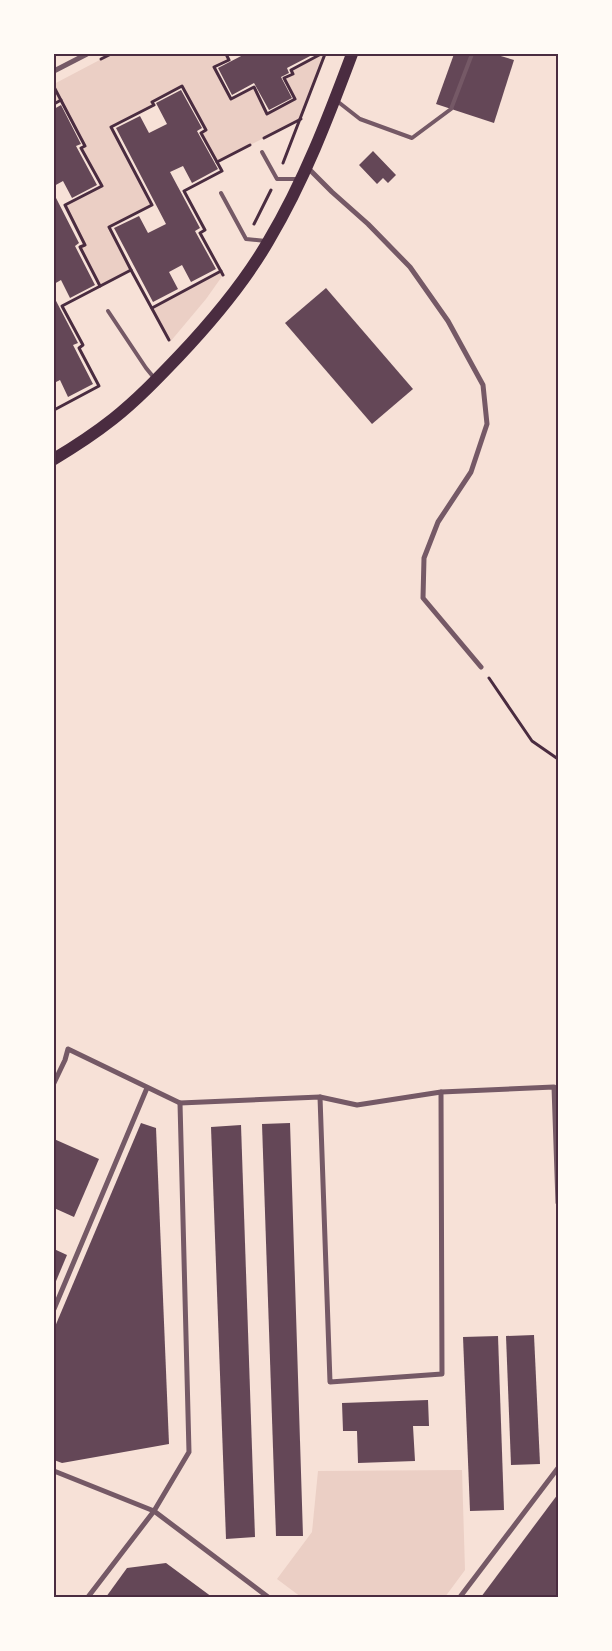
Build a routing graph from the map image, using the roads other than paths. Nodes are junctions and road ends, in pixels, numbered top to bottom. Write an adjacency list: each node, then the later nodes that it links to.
1 (87, 54): 4 (street)
2 (352, 54): 5 (main road)
3 (472, 54): 5 (lane)
4 (54, 71)
5 (335, 99): 7 (main road)
6 (262, 152): 7 (lane)
7 (304, 173): 9 (main road); 13 (street)
8 (221, 193): 9 (lane)
9 (269, 241): 11 (main road)
10 (108, 311): 11 (lane)
11 (156, 380): 12 (main road)
12 (54, 459)
13 (481, 667)
14 (54, 1083): 15 (street)
15 (148, 1088): 18 (street); 20 (street)
16 (441, 1092): 17 (street); 17 (street); 19 (street)
17 (320, 1097): 18 (street)
18 (180, 1103): 23 (street)
19 (558, 1203)
20 (54, 1309)
21 (558, 1468): 26 (street)
22 (54, 1472): 23 (street)
23 (154, 1511): 24 (street); 25 (street)
24 (88, 1597)
25 (268, 1597)
26 (460, 1597)

